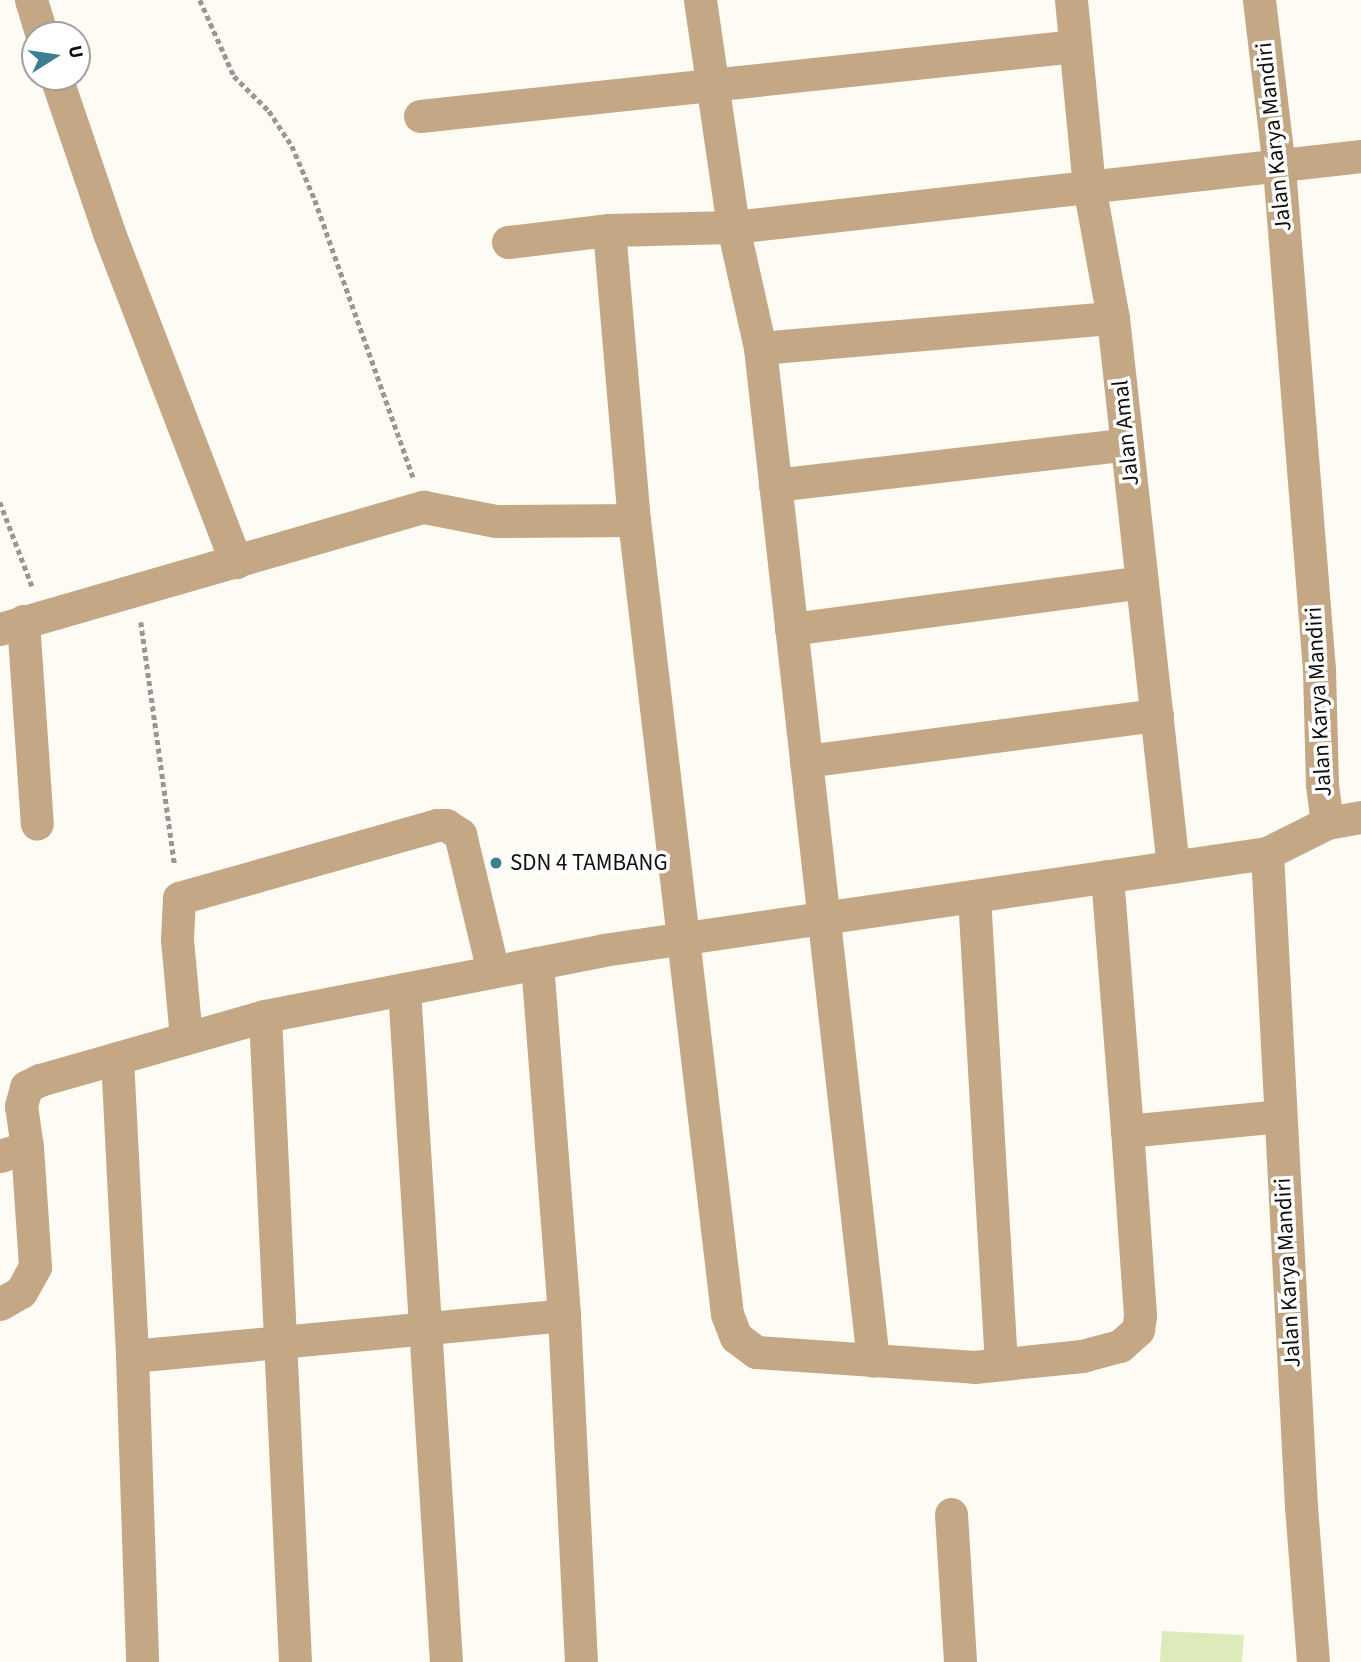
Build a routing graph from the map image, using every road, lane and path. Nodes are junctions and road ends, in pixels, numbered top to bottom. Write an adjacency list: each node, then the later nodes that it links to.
1 (31, 0): 6 (street)
2 (200, 0): 22 (path)
3 (700, 0): 8 (street)
4 (1071, 0): 7 (street, Jalan Amal)
5 (1259, 0): 12 (street, Jalan Karya Mandiri)
6 (38, 21)
7 (1076, 46): 8 (street); 13 (street, Jalan Amal)
8 (712, 84): 10 (street); 14 (street)
9 (62, 91): 24 (street)
10 (420, 116)
11 (1361, 156): 12 (street)
12 (1279, 168): 13 (street); 32 (street, Jalan Karya Mandiri)
13 (1089, 186): 14 (street); 17 (street, Jalan Amal)
14 (733, 227): 15 (street); 18 (street)
15 (609, 230): 16 (street); 23 (street)
16 (508, 242)
17 (1113, 318): 18 (street); 19 (street, Jalan Amal)
18 (760, 348): 20 (street)
19 (1127, 443): 20 (street); 25 (street, Jalan Amal)
20 (775, 485): 28 (street)
21 (0, 502): 27 (path)
22 (424, 507): 23 (street); 24 (street)
23 (634, 520): 40 (street)
24 (236, 562): 26 (street)
25 (1142, 582): 28 (street); 29 (street, Jalan Amal)
26 (137, 589): 27 (street); 38 (path)
27 (22, 622): 33 (street)
28 (791, 629): 30 (street)
29 (1157, 715): 30 (street); 35 (street, Jalan Amal)
30 (806, 761): 39 (street)
31 (1361, 817): 32 (street)
32 (1327, 823): 34 (street, Jalan Karya Mandiri)
33 (37, 824)
34 (1266, 853): 35 (street); 47 (street, Jalan Karya Mandiri)
35 (1173, 867): 36 (street)
36 (1107, 876): 37 (street); 48 (street)
37 (974, 896): 39 (street); 56 (street)
38 (179, 898): 42 (street); 45 (street)
39 (823, 918): 40 (street); 55 (street)
40 (685, 938): 41 (street); 55 (street)
41 (537, 963): 42 (street); 51 (street)
42 (493, 971): 43 (street)
43 (404, 989): 44 (street); 52 (street)
44 (265, 1016): 45 (street); 53 (street)
45 (186, 1038): 46 (street)
46 (117, 1058): 49 (street); 54 (street)
47 (1280, 1116): 48 (street); 63 (street, Jalan Karya Mandiri)
48 (1127, 1131): 56 (street)
49 (14, 1152): 50 (street)
50 (0, 1304)
51 (564, 1315): 52 (street); 61 (street)
52 (425, 1329): 53 (street); 60 (street)
53 (282, 1342): 54 (street); 59 (street)
54 (132, 1356): 58 (street)
55 (873, 1361): 56 (street)
56 (1001, 1362)
57 (951, 1514): 62 (street)
58 (142, 1662)
59 (295, 1662)
60 (446, 1662)
61 (581, 1662)
62 (960, 1662)
63 (1313, 1662)

